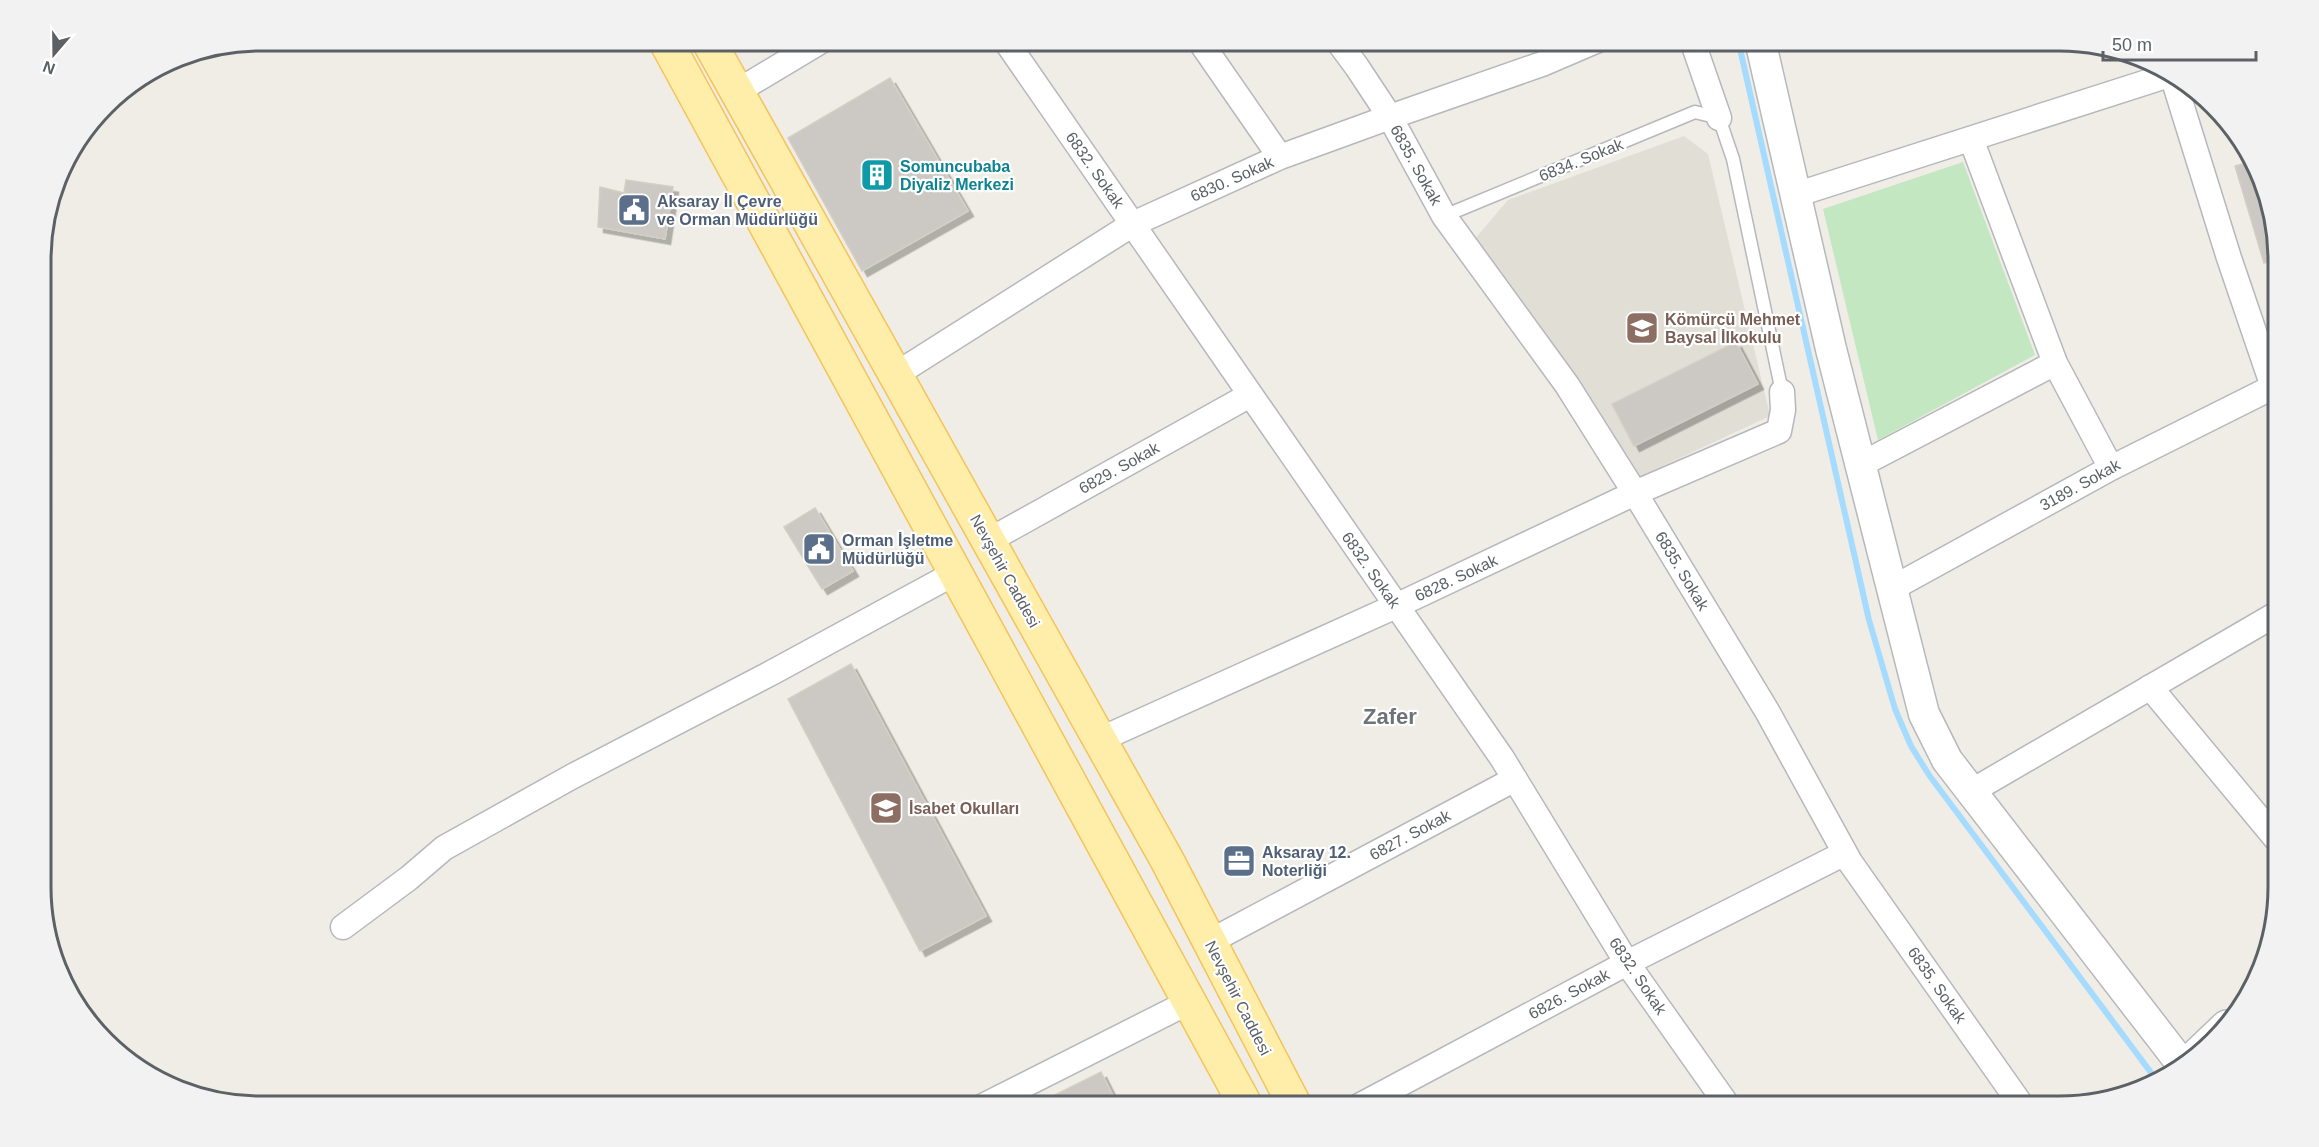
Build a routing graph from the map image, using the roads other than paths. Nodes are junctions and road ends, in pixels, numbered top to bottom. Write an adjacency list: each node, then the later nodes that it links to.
1 (671, 51): 30 (main road)
2 (714, 51): 12 (main road, Nevşehir Caddesi)
3 (805, 51): 12 (street)
4 (1013, 51): 19 (street, 6832. Sokak)
5 (1207, 51): 16 (street)
6 (1346, 51): 13 (street, 6835. Sokak)
7 (1572, 51): 13 (street, 6830. Sokak)
8 (1696, 51): 14 (street)
9 (1762, 51): 17 (street)
10 (2160, 78): 15 (street)
11 (2176, 86): 21 (street)
12 (736, 92): 22 (main road, Nevşehir Caddesi)
13 (1390, 117): 16 (street, 6830. Sokak); 18 (street, 6835. Sokak)
14 (1719, 118): 18 (lane, 6834. Sokak); 23 (lane)
15 (1971, 139): 17 (street); 20 (street)
16 (1280, 157): 19 (street, 6830. Sokak)
17 (1795, 195): 26 (street)
18 (1444, 216): 28 (street, 6835. Sokak)
19 (1133, 225): 22 (street, 6830. Sokak); 25 (street, 6832. Sokak)
20 (2055, 363): 26 (street); 27 (street)
21 (2268, 371)
22 (895, 375): 29 (main road, Nevşehir Caddesi)
23 (1782, 392): 28 (street, 6828. Sokak)
24 (2268, 394): 27 (street, 3189. Sokak)
25 (1250, 396): 29 (street, 6829. Sokak); 32 (street, 6832. Sokak)
26 (1860, 465): 31 (street)
27 (2111, 468): 31 (street, 3189. Sokak)
28 (1635, 493): 32 (street, 6828. Sokak); 39 (street, 6835. Sokak)
29 (988, 541): 35 (main road, Nevşehir Caddesi)
30 (955, 573): 40 (street); 43 (main road)
31 (1891, 589): 37 (street)
32 (1396, 606): 35 (street, 6828. Sokak); 36 (street, 6832. Sokak)
33 (2268, 619): 34 (street)
34 (2150, 687): 37 (street); 38 (street)
35 (1099, 740): 41 (main road, Nevşehir Caddesi)
36 (1515, 779): 41 (street, 6827. Sokak); 42 (street, 6832. Sokak)
37 (1972, 791): 44 (street)
38 (2268, 829)
39 (1845, 853): 42 (street, 6826. Sokak); 50 (street, 6835. Sokak)
40 (343, 927)
41 (1209, 942): 47 (main road, Nevşehir Caddesi)
42 (1627, 963): 48 (street, 6826. Sokak); 49 (street, 6832. Sokak)
43 (1189, 1002): 45 (street); 46 (main road)
44 (2179, 1058)
45 (1003, 1096)
46 (1241, 1096)
47 (1290, 1096)
48 (1378, 1096)
49 (1721, 1096)
50 (2015, 1096)

